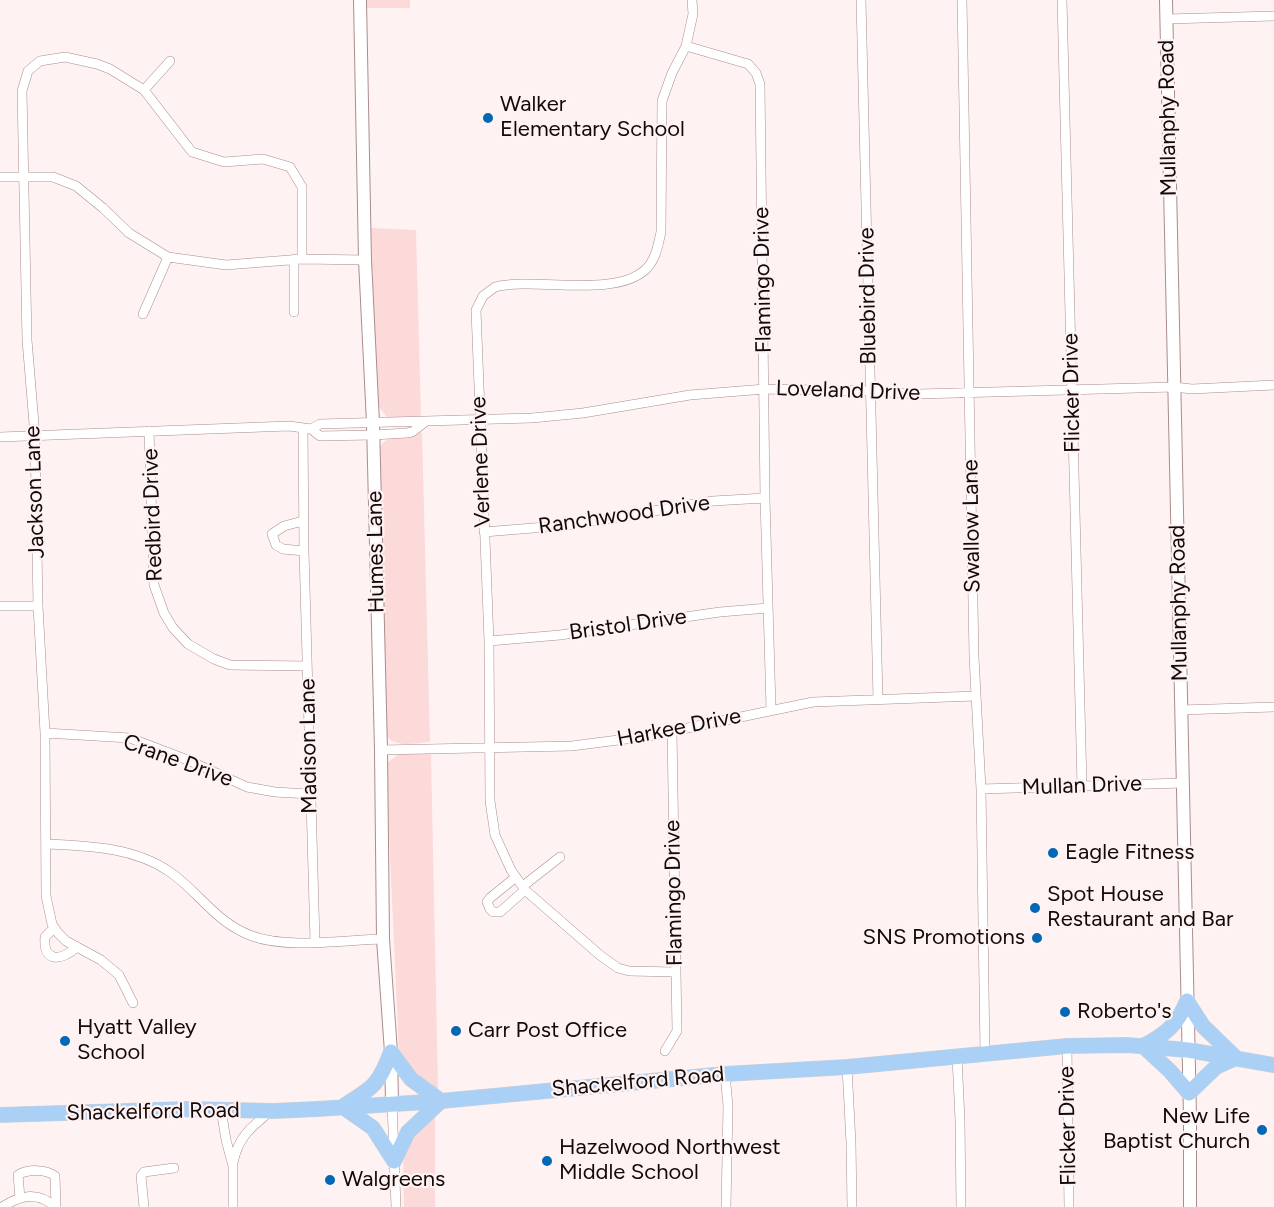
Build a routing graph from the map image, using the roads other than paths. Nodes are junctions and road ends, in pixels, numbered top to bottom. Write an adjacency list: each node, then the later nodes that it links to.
1 (360, 0): 16 (street, Humes Lane)
2 (692, 0): 9 (street, Verlene Drive)
3 (861, 0): 23 (street, Bluebird Drive)
4 (962, 0): 24 (street, Swallow Lane)
5 (1062, 0): 22 (street, Flicker Drive)
6 (1166, 0): 8 (street, Mullanphy Road)
7 (1274, 16): 8 (street)
8 (1167, 19): 20 (street, Mullanphy Road)
9 (686, 46): 21 (street, Flamingo Drive); 25 (street, Verlene Drive)
10 (171, 61): 11 (street)
11 (144, 90): 12 (street, Jackson Lane); 15 (street)
12 (25, 176): 13 (street); 14 (street); 29 (street, Jackson Lane)
13 (0, 177)
14 (168, 257): 15 (street); 18 (street)
15 (298, 259): 16 (street); 17 (street)
16 (365, 260): 27 (street, Humes Lane)
17 (294, 312)
18 (143, 314)
19 (1274, 385): 20 (street, Loveland Drive)
20 (1174, 387): 22 (street, Loveland Drive); 44 (street, Mullanphy Road)
21 (765, 389): 23 (street, Loveland Drive); 25 (street, Loveland Drive); 31 (street, Flamingo Drive)
22 (1071, 390): 24 (street, Loveland Drive); 50 (street, Flicker Drive)
23 (870, 391): 24 (street, Loveland Drive); 41 (street, Bluebird Drive)
24 (970, 393): 40 (street, Swallow Lane)
25 (480, 420): 27 (street, Loveland Drive); 33 (street, Verlene Drive)
26 (307, 428): 27 (street, Loveland Drive); 28 (street, Loveland Drive); 32 (street, Madison Lane)
27 (373, 429): 48 (street, Humes Lane)
28 (149, 431): 29 (street, Loveland Drive); 39 (street, Redbird Drive)
29 (35, 436): 30 (street, Loveland Drive); 36 (street, Jackson Lane)
30 (0, 437)
31 (765, 498): 33 (street, Ranchwood Drive); 37 (street, Flamingo Drive)
32 (303, 521): 34 (street, Madison Lane); 34 (street)
33 (484, 532): 38 (street, Verlene Drive)
34 (304, 551): 39 (street, Madison Lane)
35 (0, 606): 36 (street)
36 (38, 606): 46 (street, Jackson Lane)
37 (768, 608): 38 (street, Bristol Drive); 43 (street, Flamingo Drive)
38 (489, 641): 47 (street, Verlene Drive)
39 (307, 666): 52 (street, Madison Lane)
40 (976, 696): 41 (street, Harkee Drive); 51 (street, Swallow Lane)
41 (878, 699): 43 (street, Harkee Drive)
42 (1274, 707): 44 (street)
43 (771, 709): 45 (street, Harkee Drive)
44 (1181, 710): 49 (street, Mullanphy Road)
45 (672, 731): 47 (street, Harkee Drive); 61 (street, Flamingo Drive)
46 (45, 732): 52 (street, Crane Drive); 53 (street, Jackson Lane)
47 (489, 748): 48 (street, Harkee Drive); 55 (street, Verlene Drive)
48 (381, 750): 58 (street, Humes Lane)
49 (1183, 783): 50 (street, Mullan Drive); 62 (street, Mullanphy Road)
50 (1082, 785): 51 (street, Mullan Drive)
51 (981, 789): 69 (street, Swallow Lane)
52 (309, 794): 59 (street, Madison Lane)
53 (47, 844): 57 (street, Jackson Lane); 59 (street)
54 (560, 857): 56 (street)
55 (516, 877): 56 (street, Verlene Drive); 56 (street)
56 (524, 888): 61 (street, Verlene Drive)
57 (54, 928): 60 (street); 60 (street, Jackson Lane)
58 (383, 939): 59 (street); 68 (street, Humes Lane)
59 (315, 942)
60 (77, 947): 63 (street)
61 (675, 972): 67 (street, Flamingo Drive)
62 (1187, 1001): 65 (main road); 66 (street, Mullanphy Road); 71 (main road)
63 (133, 1003)
64 (1067, 1046): 65 (main road, Shackelford Road); 69 (main road, Shackelford Road); 94 (street, Flicker Drive)
65 (1143, 1046): 66 (main road, Shackelford Road); 75 (main road)
66 (1188, 1050): 71 (main road, Shackelford Road); 75 (street, Mullanphy Road)
67 (665, 1051)
68 (391, 1052): 76 (main road); 77 (street, Humes Lane); 78 (main road)
69 (985, 1053): 70 (main road, Shackelford Road)
70 (957, 1057): 73 (main road, Shackelford Road); 93 (street)
71 (1236, 1058): 72 (main road, Shackelford Road); 75 (main road)
72 (1274, 1065)
73 (847, 1067): 74 (main road, Shackelford Road); 92 (street)
74 (725, 1074): 76 (main road, Shackelford Road); 91 (street)
75 (1189, 1093): 95 (street, Mullanphy Road)
76 (441, 1101): 77 (main road, Shackelford Road); 82 (main road)
77 (392, 1103): 78 (main road, Shackelford Road); 82 (street)
78 (343, 1107): 80 (main road, Shackelford Road); 82 (main road)
79 (221, 1109): 80 (main road, Shackelford Road); 81 (main road, Shackelford Road); 83 (street)
80 (273, 1111): 83 (street)
81 (0, 1115)
82 (394, 1161): 90 (street)
83 (232, 1166): 89 (street)
84 (174, 1168): 88 (street)
85 (20, 1198): 86 (street); 87 (street); 87 (street)
86 (2, 1207)
87 (55, 1207)
88 (144, 1207)
89 (233, 1207)
90 (396, 1207)
91 (726, 1207)
92 (852, 1207)
93 (960, 1207)
94 (1069, 1207)
95 (1190, 1207)

